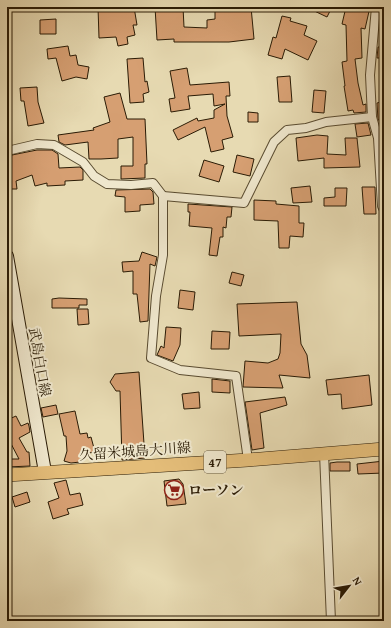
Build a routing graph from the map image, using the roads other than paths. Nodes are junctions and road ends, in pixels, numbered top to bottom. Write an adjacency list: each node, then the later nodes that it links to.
1 (376, 7): 2 (street)
2 (372, 117): 4 (street); 5 (street)
3 (7, 151): 4 (street)
4 (163, 196): 9 (street)
5 (384, 210)
6 (7, 256): 10 (main road, 武島白口線)
7 (384, 449): 8 (main road, 久留米城島大川線 / 47)
8 (324, 453): 9 (main road, 久留米城島大川線 / 47); 12 (street)
9 (248, 460): 10 (main road, 久留米城島大川線 / 47)
10 (45, 472): 11 (main road, 久留米城島大川線 / 47)
11 (7, 475)
12 (331, 621)

